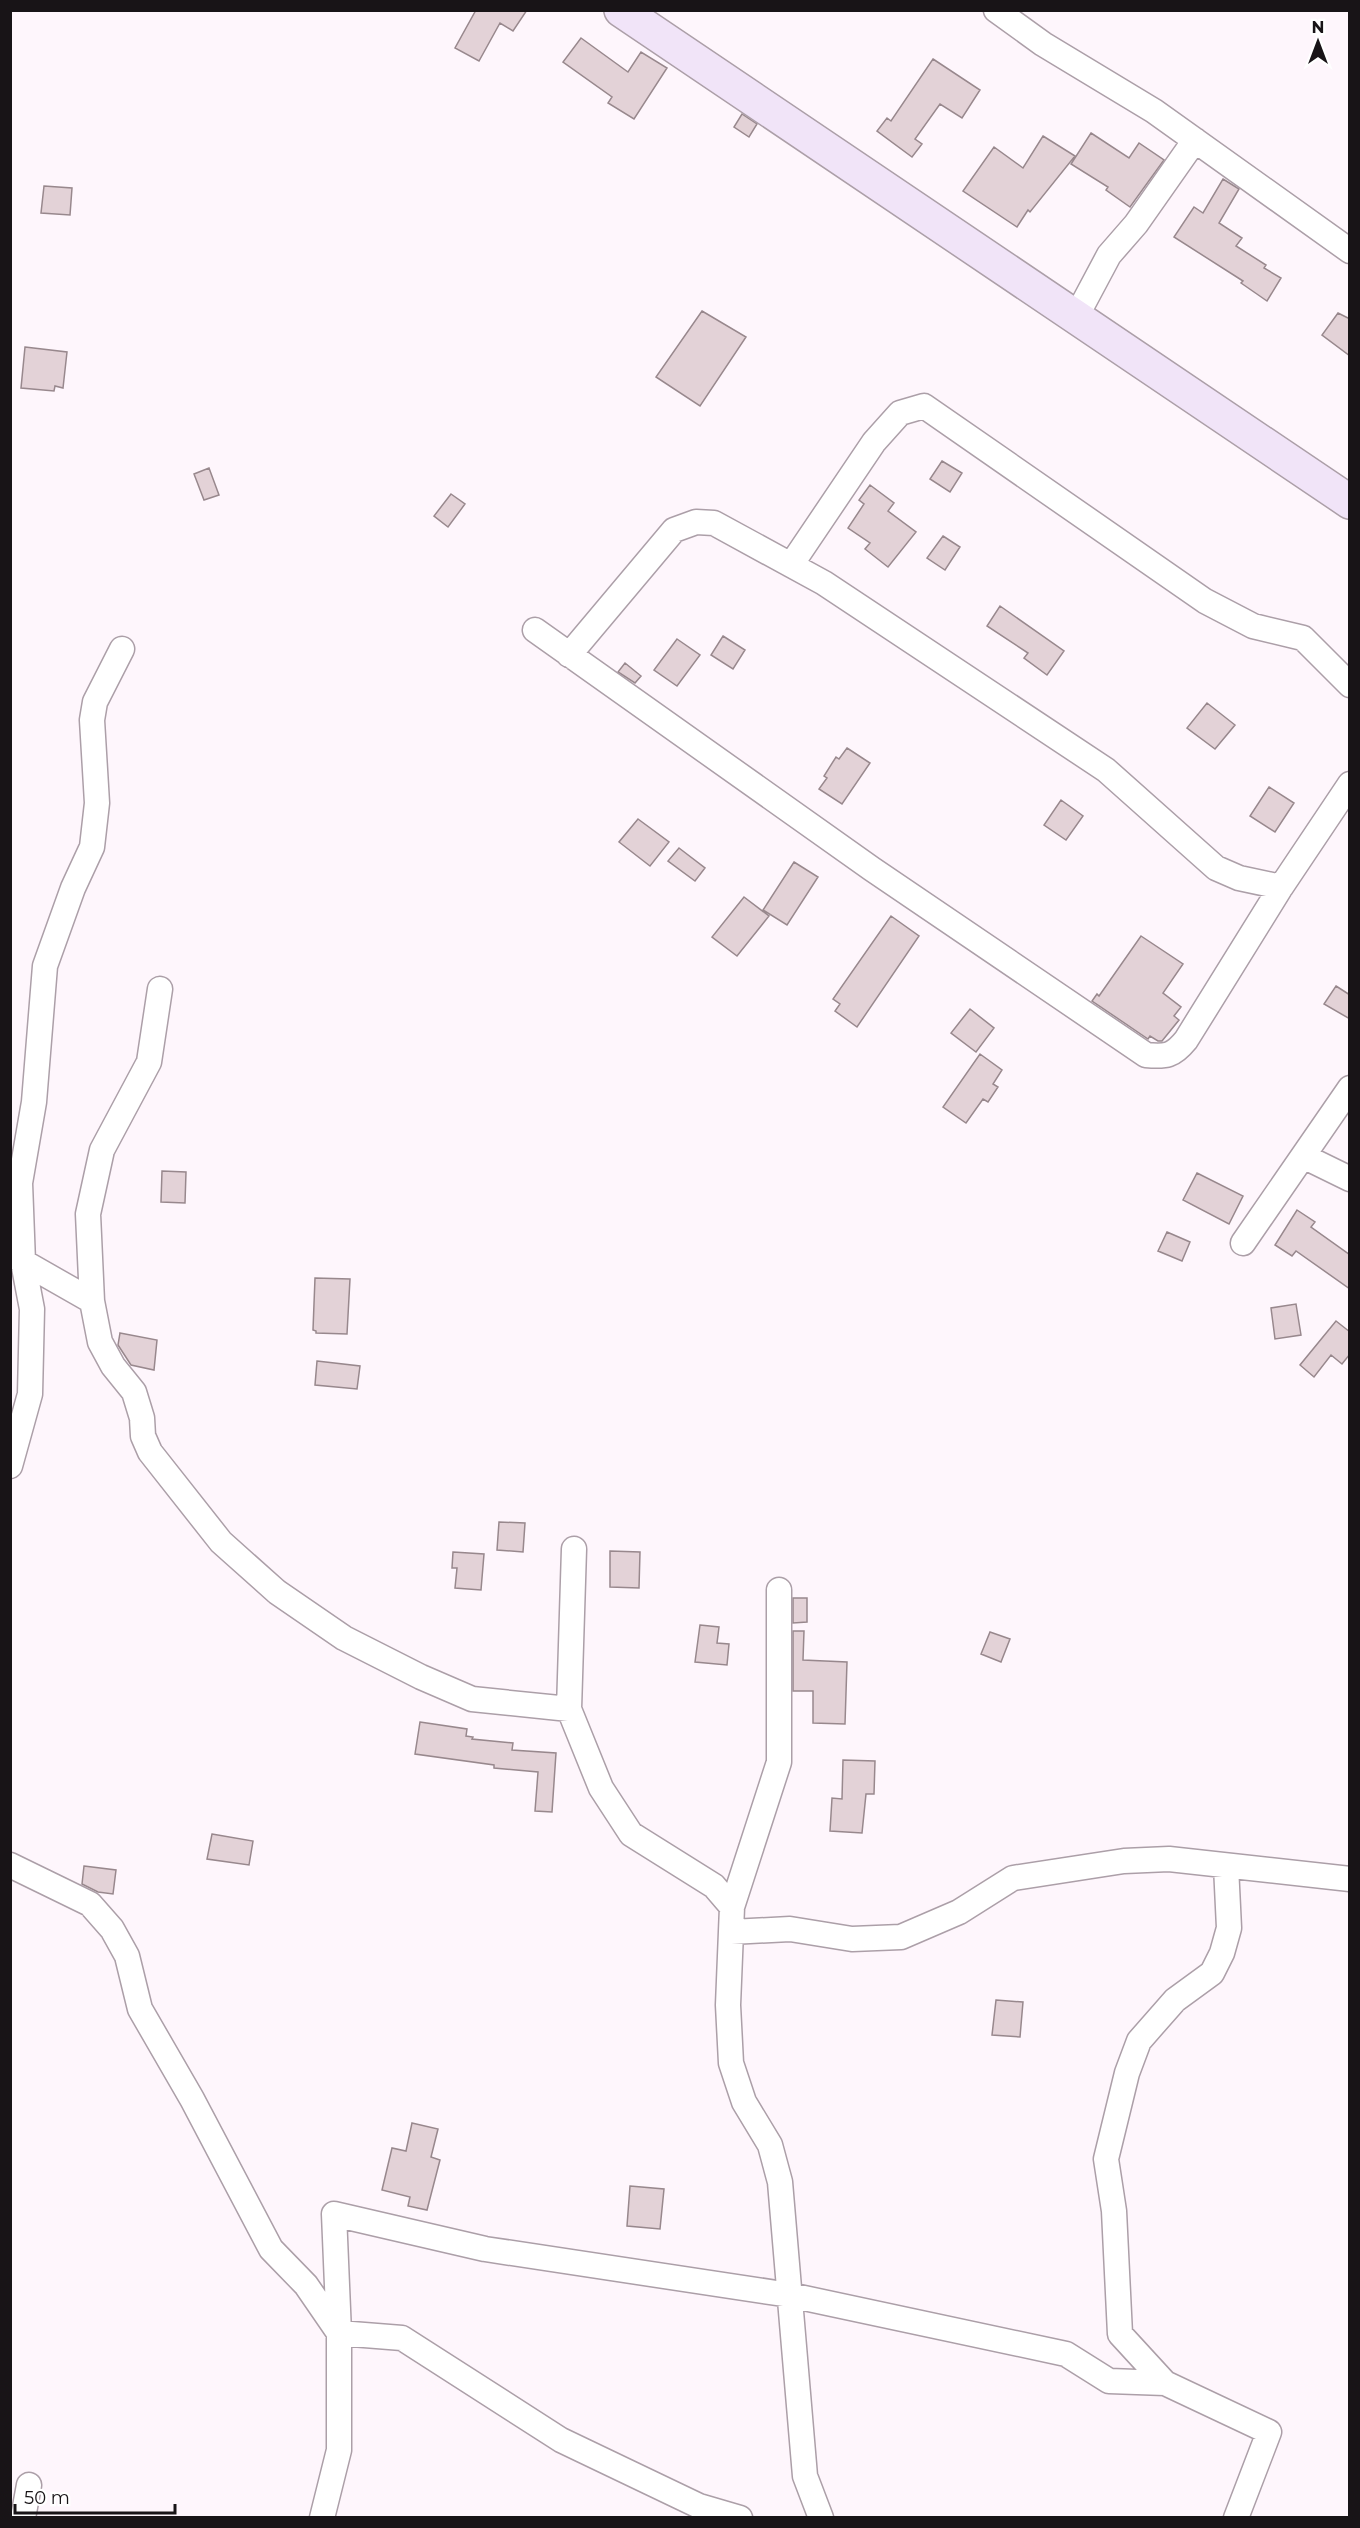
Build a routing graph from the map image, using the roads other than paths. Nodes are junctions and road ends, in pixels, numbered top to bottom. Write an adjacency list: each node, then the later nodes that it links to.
1 (621, 10): 5 (street)
2 (996, 10): 3 (street)
3 (1195, 140): 4 (street); 5 (street)
4 (1350, 251)
5 (1076, 317): 6 (street)
6 (1350, 502)
7 (791, 565): 10 (street); 11 (street); 13 (street)
8 (535, 630): 10 (street)
9 (122, 649): 19 (street)
10 (569, 655): 13 (street)
11 (1350, 685)
12 (1350, 784): 13 (street)
13 (1281, 887)
14 (160, 989): 20 (street)
15 (1350, 1088): 16 (street)
16 (1303, 1156): 17 (street); 18 (street)
17 (1350, 1179)
18 (1244, 1243)
19 (17, 1258): 20 (street); 21 (street)
20 (92, 1301): 24 (street)
21 (10, 1466)
22 (574, 1550): 24 (street)
23 (779, 1590): 28 (street)
24 (569, 1709): 28 (street)
25 (10, 1866): 31 (street)
26 (1226, 1866): 27 (street); 29 (street); 32 (street)
27 (1350, 1879)
28 (732, 1907): 29 (street)
29 (731, 1932): 30 (street)
30 (790, 2295): 31 (street); 32 (street); 38 (street)
31 (339, 2333): 34 (street); 36 (street)
32 (1165, 2383): 39 (street)
33 (29, 2485): 35 (street)
34 (696, 2512): 37 (street)
35 (23, 2517)
36 (322, 2517)
37 (740, 2517)
38 (821, 2517)
39 (1236, 2517)

